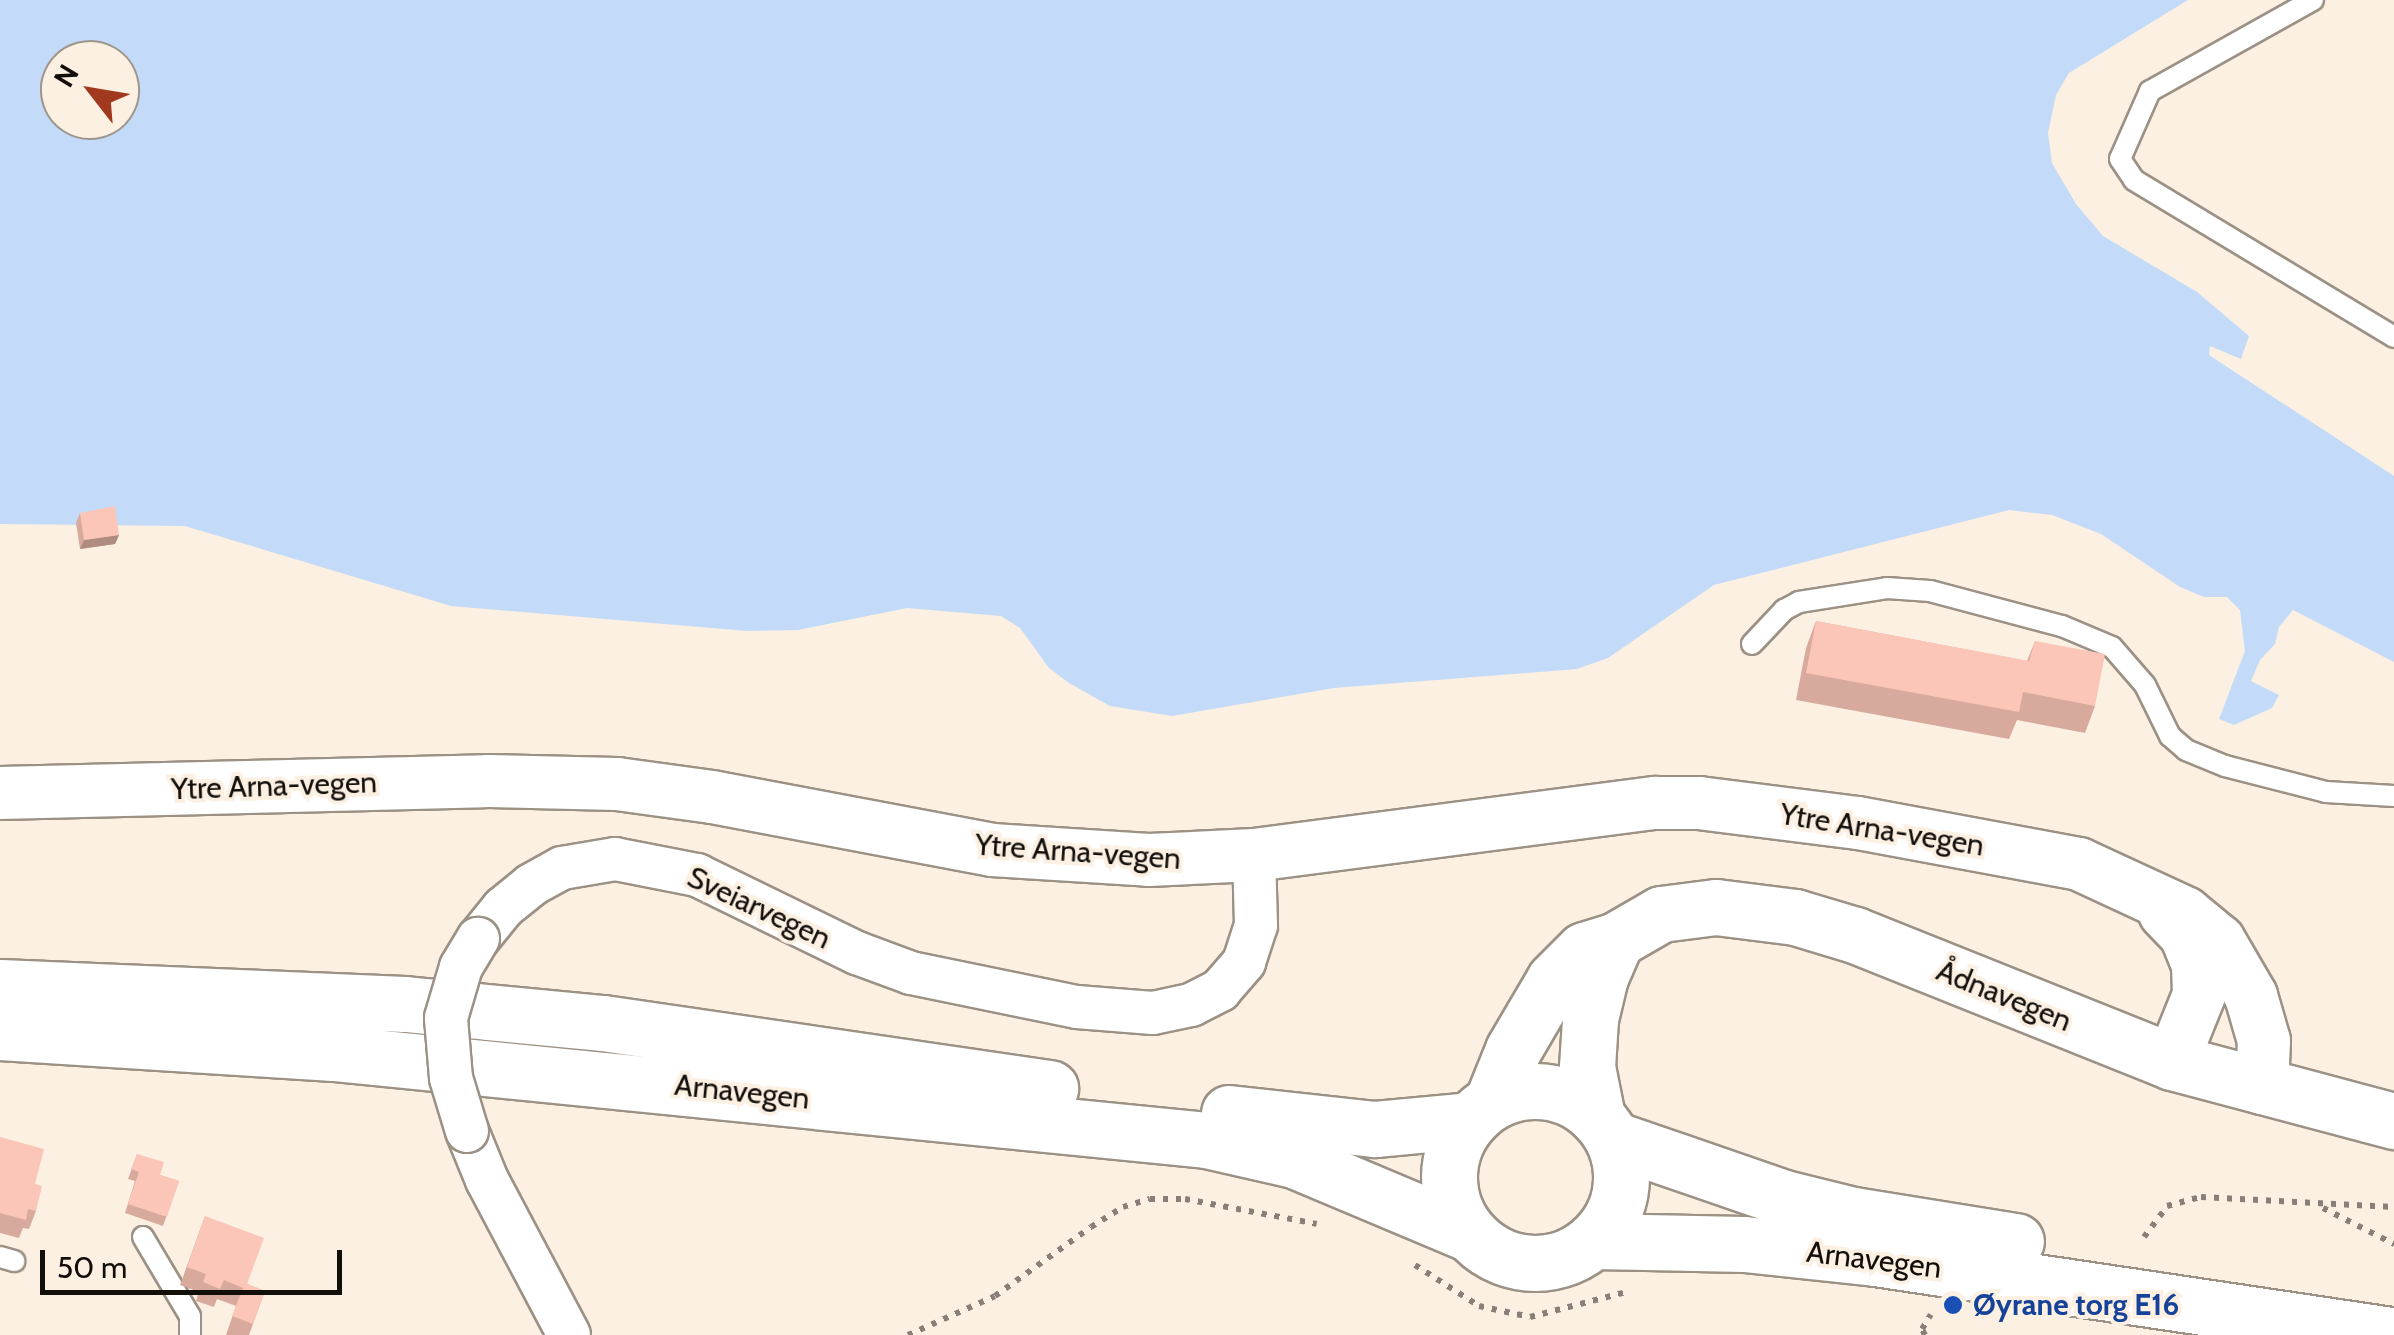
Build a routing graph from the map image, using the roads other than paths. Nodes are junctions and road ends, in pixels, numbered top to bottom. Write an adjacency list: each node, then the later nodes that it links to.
1 (2313, 0): 2 (lane)
2 (2394, 338)
3 (1752, 644): 5 (lane)
4 (0, 794): 6 (street, Ytre Arna-vegen)
5 (2394, 796)
6 (1254, 854): 7 (street, Ytre Arna-vegen); 21 (street, Sveiarvegen, bridge)
7 (2147, 894): 11 (street, Ytre Arna-vegen); 12 (street, Ytre Arna-vegen)
8 (1616, 940): 11 (main road, Ådnavegen); 13 (main road, Ådnavegen); 15 (main road)
9 (0, 987): 13 (main road, Arnavegen)
10 (0, 1032): 16 (main road, Arnavegen)
11 (2172, 1062): 12 (main road, Ådnavegen)
12 (2262, 1088): 14 (main road, Ådnavegen)
13 (1481, 1111): 15 (main road); 16 (main road)
14 (2394, 1120)
15 (1605, 1128): 18 (main road); 19 (main road, Arnavegen)
16 (1468, 1232): 18 (main road)
17 (143, 1237): 20 (lane)
18 (1593, 1241): 22 (main road, Arnavegen)
19 (2394, 1300)
20 (190, 1335)
21 (570, 1335)
22 (2391, 1335)

